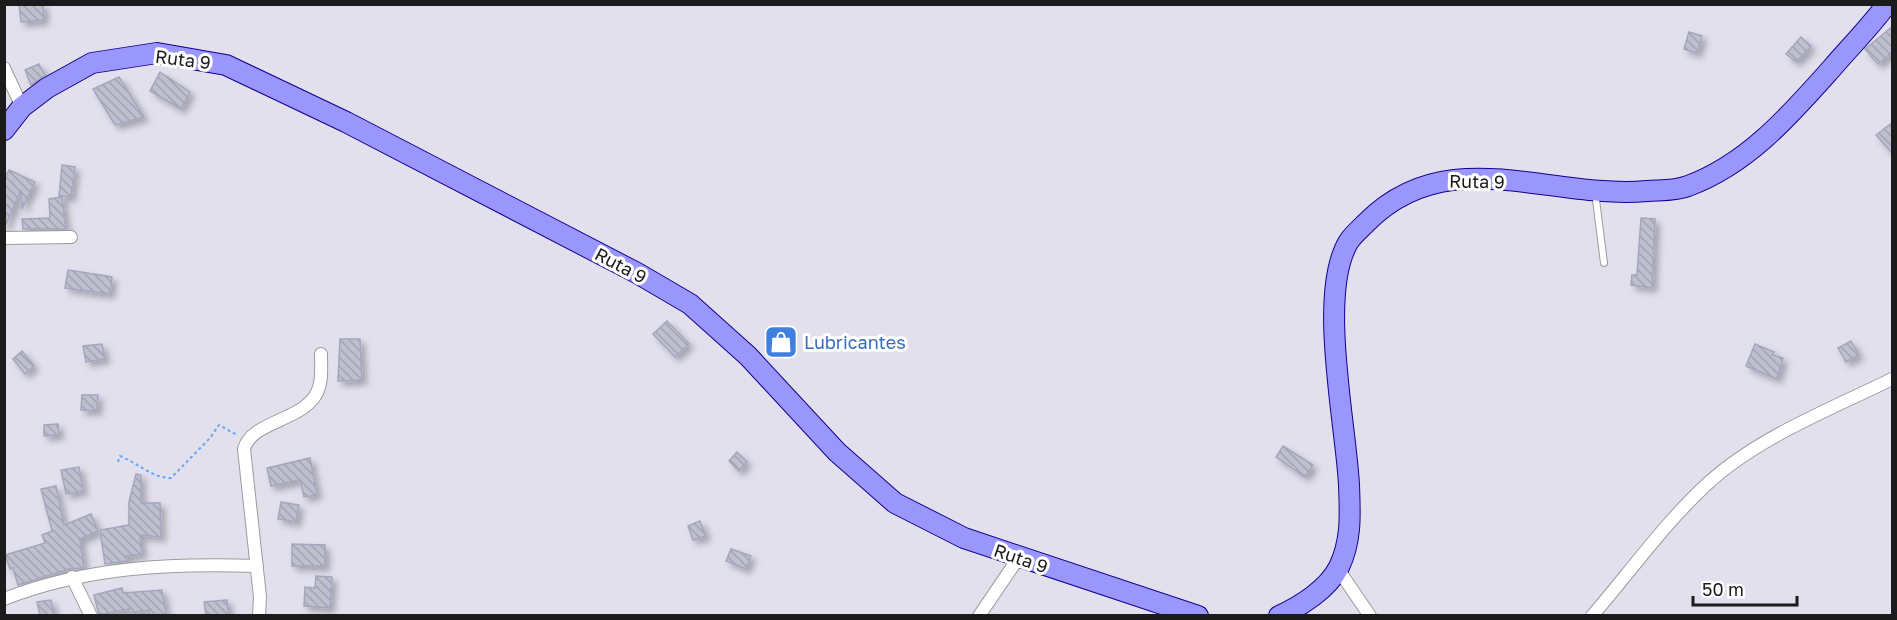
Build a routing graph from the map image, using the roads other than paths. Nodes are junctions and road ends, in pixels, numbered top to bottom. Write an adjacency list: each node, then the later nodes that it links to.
1 (1887, 4): 5 (main road, Ruta 9)
2 (4, 68): 3 (street)
3 (22, 106): 4 (main road, Ruta 9); 11 (main road, Ruta 9)
4 (4, 130)
5 (1595, 191): 8 (lane); 13 (main road, Ruta 9)
6 (71, 237): 7 (street)
7 (4, 238)
8 (1604, 263)
9 (321, 354): 12 (street)
10 (1893, 379): 22 (street)
11 (1019, 557): 18 (street); 19 (main road, Ruta 9)
12 (257, 566): 14 (street); 17 (street)
13 (1338, 570): 20 (main road, Ruta 9); 21 (street)
14 (72, 577): 15 (street); 16 (street)
15 (4, 599)
16 (91, 615)
17 (259, 615)
18 (979, 615)
19 (1198, 615)
20 (1279, 615)
21 (1370, 615)
22 (1592, 615)

